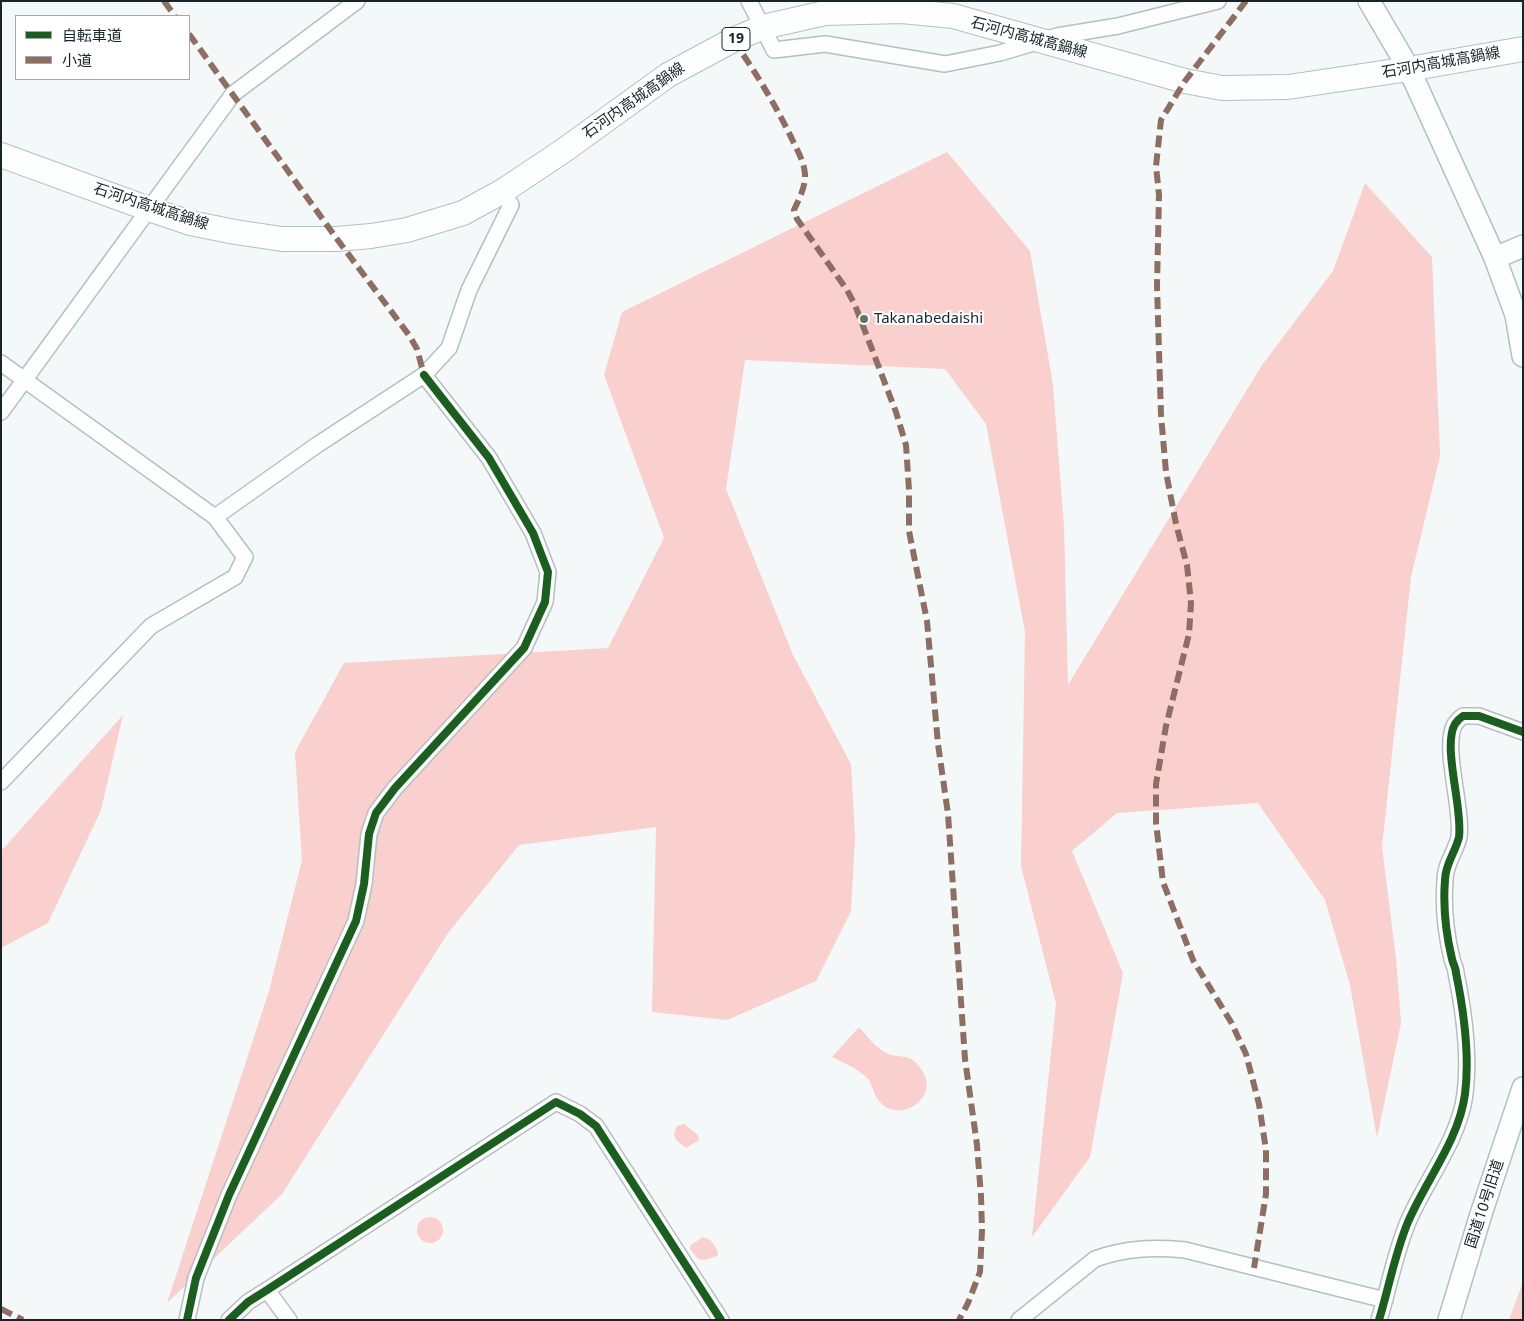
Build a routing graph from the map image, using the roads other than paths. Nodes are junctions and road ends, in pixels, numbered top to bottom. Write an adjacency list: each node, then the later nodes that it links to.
1 (356, 1): 11 (street)
2 (749, 1): 5 (street)
3 (1218, 1): 6 (street)
4 (1370, 1): 8 (street)
5 (764, 27): 6 (main road, 石河内高城高鍋線 / 19); 6 (street); 10 (main road, 石河内高城高鍋線 / 19)
6 (1042, 41): 8 (main road, 石河内高城高鍋線 / 19)
7 (1523, 49): 8 (main road, 石河内高城高鍋線 / 19)
8 (1408, 69): 13 (street)
9 (1, 155): 11 (main road, 石河内高城高鍋線 / 19)
10 (503, 191): 11 (main road, 石河内高城高鍋線 / 19); 16 (street)
11 (149, 210): 17 (street)
12 (1523, 246): 13 (street)
13 (1495, 258): 14 (street)
14 (1523, 356)
15 (1, 363): 17 (street)
16 (424, 375): 19 (street); 26 (street)
17 (26, 380): 18 (street); 19 (street)
18 (1, 412)
19 (215, 516): 21 (street)
20 (1523, 732): 24 (street)
21 (1, 782)
22 (1523, 1088): 32 (street, 国道10号旧道)
23 (267, 1290): 27 (street); 28 (street); 29 (street)
24 (1385, 1300): 25 (street); 31 (street)
25 (1035, 1314): 30 (street)
26 (187, 1320)
27 (229, 1320)
28 (289, 1320)
29 (721, 1320)
30 (1019, 1320)
31 (1379, 1320)
32 (1449, 1320)

